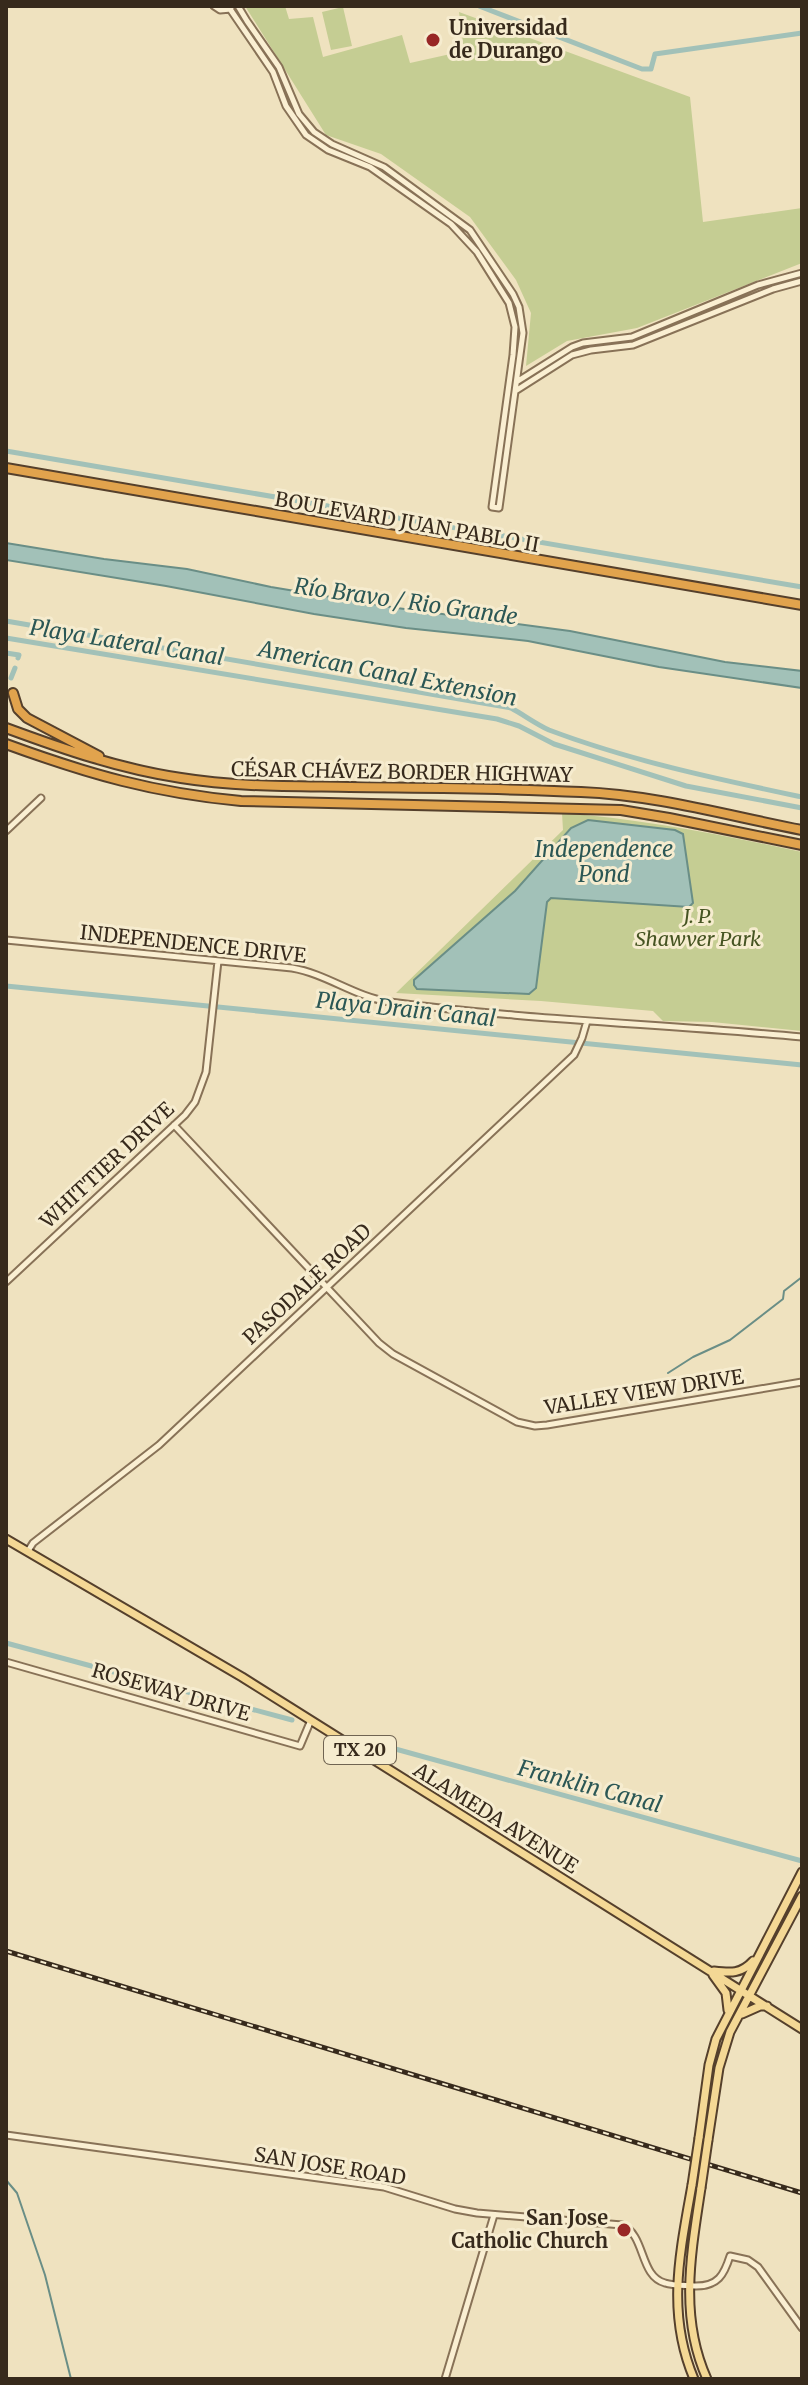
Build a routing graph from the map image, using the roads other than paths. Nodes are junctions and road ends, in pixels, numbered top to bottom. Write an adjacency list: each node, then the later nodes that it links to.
1 (214, 6): 2 (street)
2 (234, 7): 5 (street); 6 (street)
3 (802, 273): 5 (street)
4 (802, 281): 7 (street)
5 (518, 381): 6 (street); 7 (street)
6 (510, 386): 8 (street)
7 (517, 390): 8 (street); 8 (street)
8 (509, 394)
9 (6, 468): 10 (highway, BOULEVARD JUAN PABLO II)
10 (802, 605)
11 (6, 701): 14 (highway)
12 (6, 728): 14 (highway, CÉSAR CHÁVEZ BORDER HIGHWAY)
13 (6, 744): 18 (highway, CÉSAR CHÁVEZ BORDER HIGHWAY)
14 (128, 768): 16 (highway, CÉSAR CHÁVEZ BORDER HIGHWAY)
15 (41, 798): 17 (street)
16 (802, 830)
17 (6, 831)
18 (802, 845)
19 (6, 940): 20 (street, INDEPENDENCE DRIVE)
20 (218, 961): 21 (street, INDEPENDENCE DRIVE); 23 (street, WHITTIER DRIVE)
21 (587, 1021): 22 (street, INDEPENDENCE DRIVE); 25 (street, PASODALE ROAD)
22 (802, 1037)
23 (174, 1125): 24 (street, WHITTIER DRIVE); 25 (street, VALLEY VIEW DRIVE)
24 (6, 1282)
25 (326, 1288): 26 (street, VALLEY VIEW DRIVE); 28 (street, PASODALE ROAD)
26 (802, 1382)
27 (6, 1539): 28 (main road, ALAMEDA AVENUE / TX 20)
28 (28, 1551): 30 (main road, ALAMEDA AVENUE / TX 20)
29 (6, 1662): 30 (street, ROSEWAY DRIVE)
30 (311, 1720): 34 (main road, ALAMEDA AVENUE / TX 20)
31 (802, 1872): 33 (main road)
32 (802, 1896): 35 (main road)
33 (760, 1953): 34 (main road); 35 (main road)
34 (709, 1970): 35 (main road, ALAMEDA AVENUE / TX 20); 37 (main road)
35 (746, 1994): 36 (main road, ALAMEDA AVENUE / TX 20); 37 (main road); 38 (main road)
36 (767, 2006): 38 (main road); 39 (main road, ALAMEDA AVENUE / TX 20)
37 (728, 2012): 41 (main road)
38 (737, 2018): 41 (main road)
39 (802, 2029)
40 (6, 2135): 42 (street, SAN JOSE ROAD)
41 (703, 2139): 43 (main road, bridge); 44 (main road, bridge)
42 (494, 2215): 43 (street, SAN JOSE ROAD); 46 (street)
43 (677, 2285): 44 (street, SAN JOSE ROAD); 47 (main road)
44 (688, 2286): 45 (street, SAN JOSE ROAD); 48 (main road)
45 (802, 2328)
46 (445, 2379)
47 (694, 2379)
48 (707, 2379)

